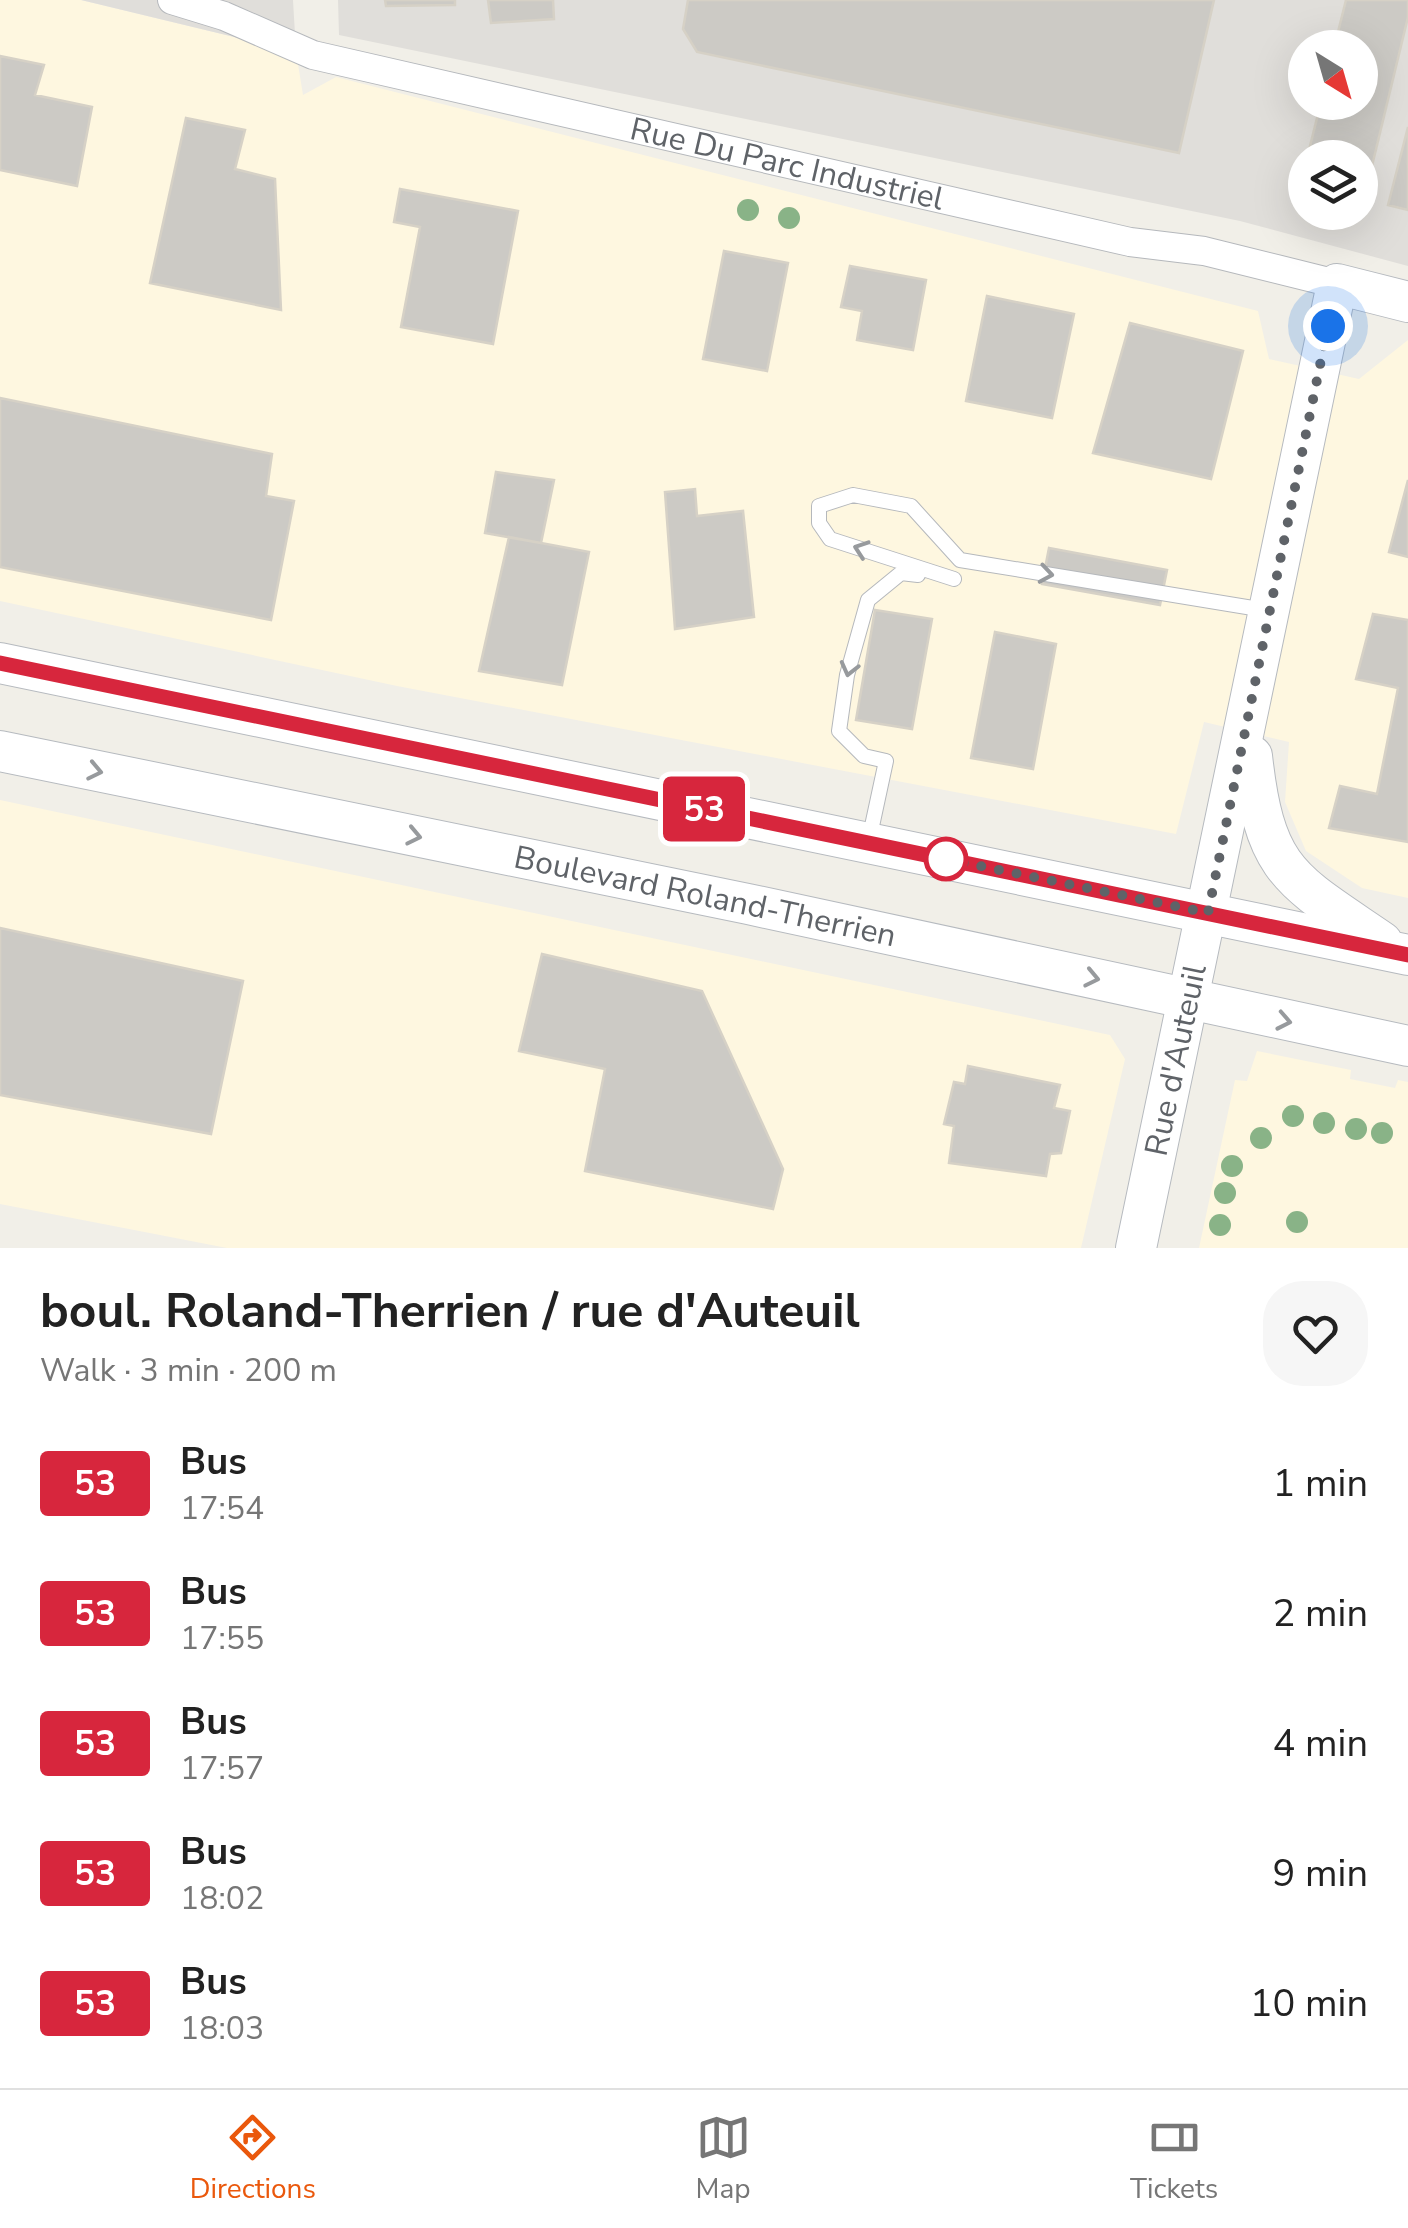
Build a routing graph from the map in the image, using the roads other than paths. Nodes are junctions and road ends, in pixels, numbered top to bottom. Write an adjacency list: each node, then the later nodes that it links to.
1 (172, 0): 2 (street, Rue Du Parc Industriel)
2 (1338, 284): 3 (main road, Rue Du Parc Industriel); 4 (main road, Rue d'Auteuil)
3 (1408, 302)
4 (1270, 611): 6 (main road, Rue d'Auteuil); 8 (lane)
5 (0, 663): 8 (main road)
6 (1248, 718): 9 (main road, Rue d'Auteuil); 10 (main road)
7 (0, 750): 11 (main road, Boulevard Roland-Therrien, one-way to 11)
8 (869, 843): 9 (main road)
9 (1208, 913): 10 (main road); 11 (main road, Rue d'Auteuil)
10 (1403, 954)
11 (1189, 1001): 12 (main road, Boulevard Roland-Therrien, one-way to 12); 13 (main road, Rue d'Auteuil)
12 (1408, 1046)
13 (1136, 1248)

